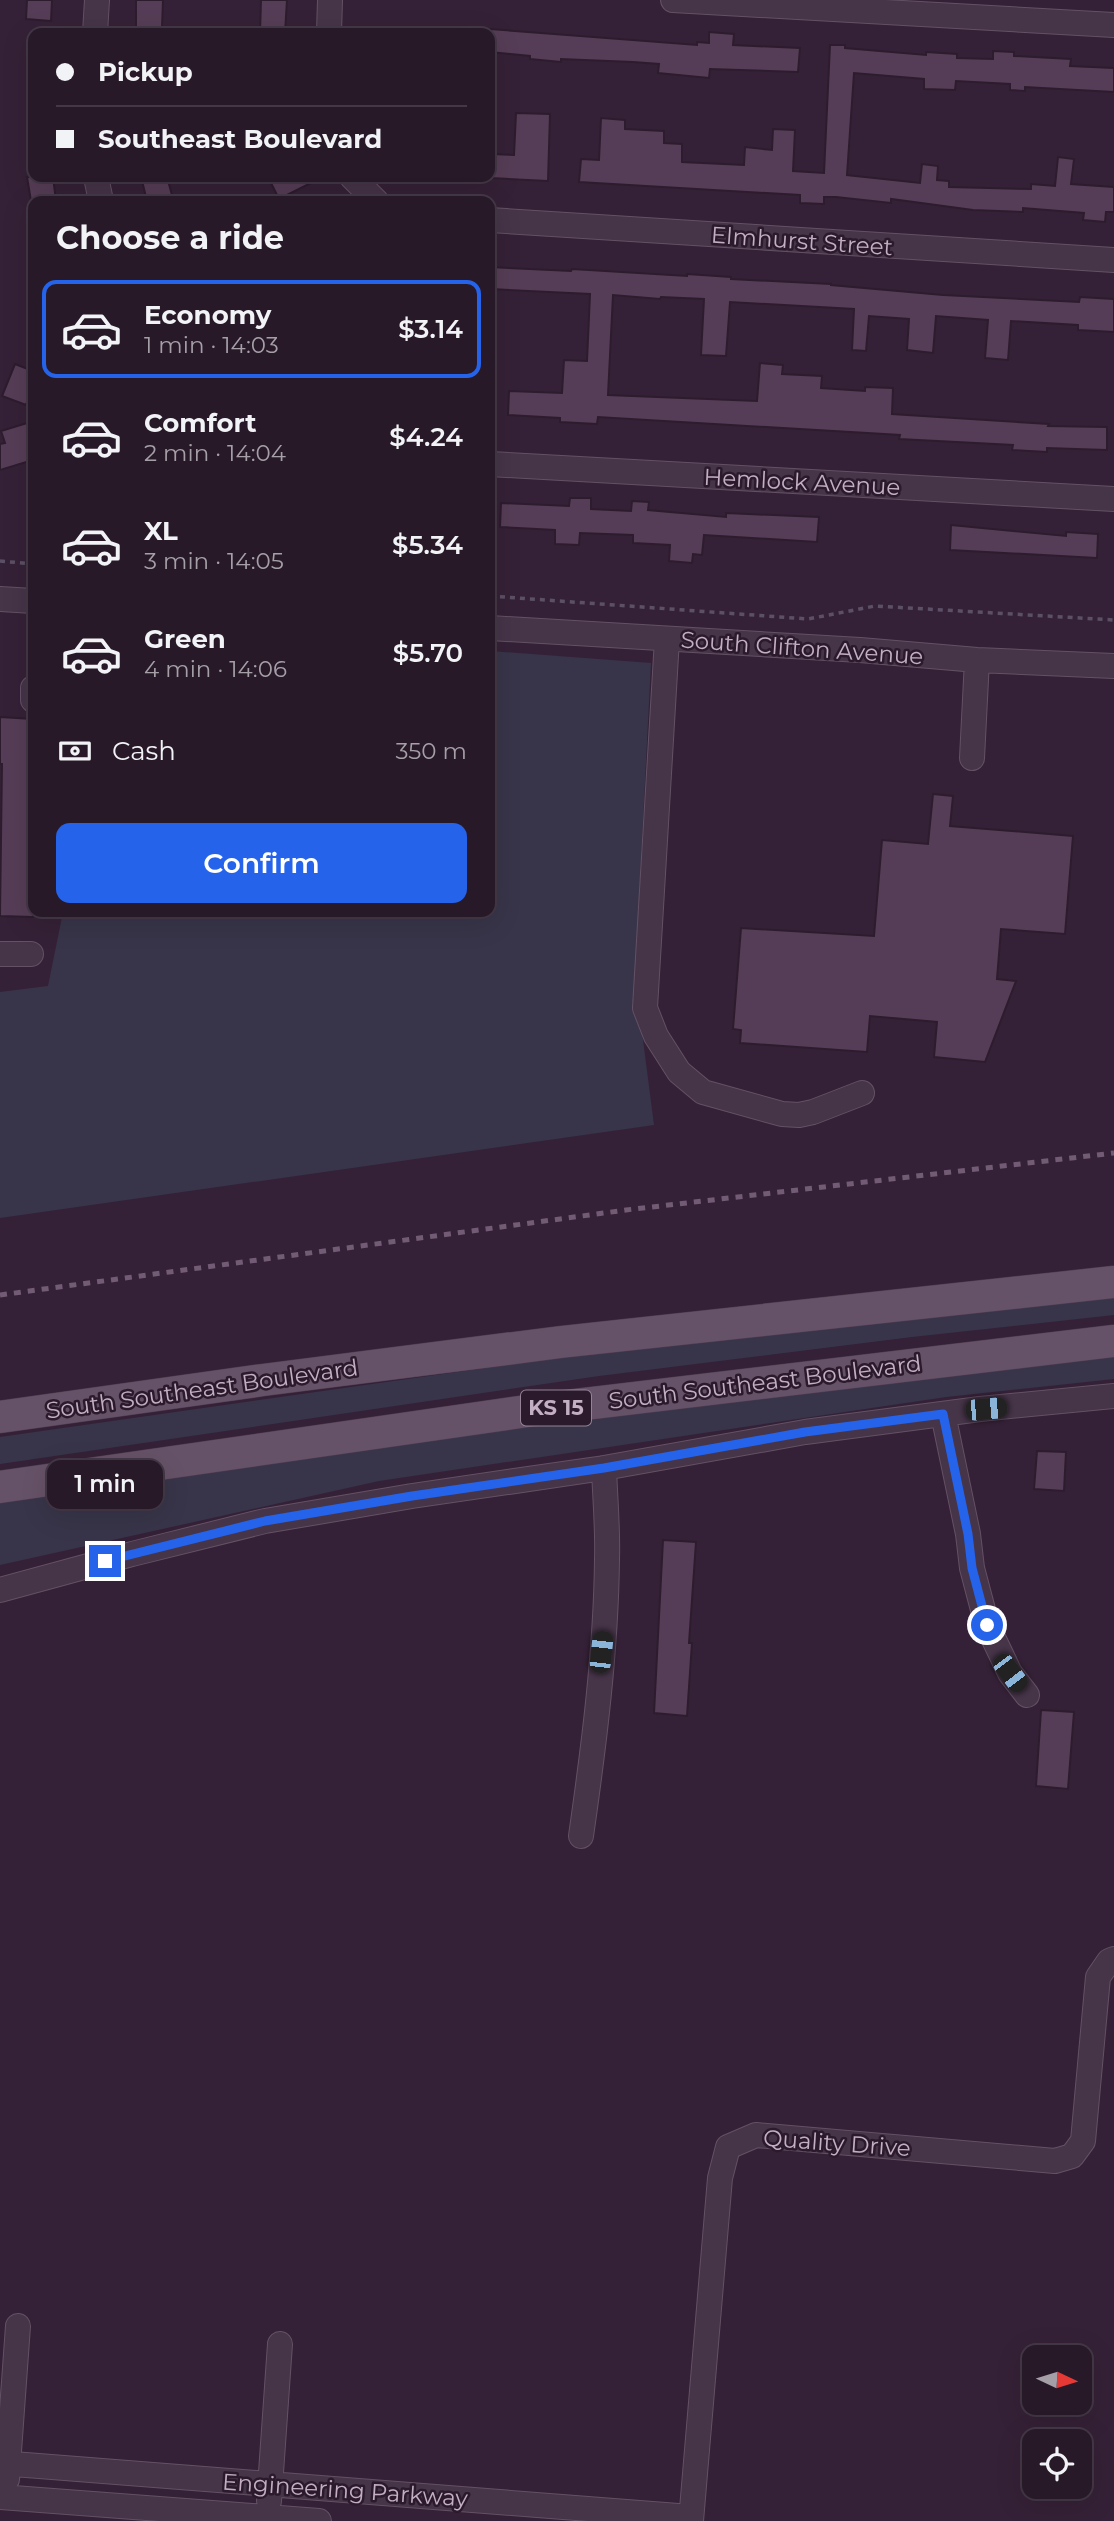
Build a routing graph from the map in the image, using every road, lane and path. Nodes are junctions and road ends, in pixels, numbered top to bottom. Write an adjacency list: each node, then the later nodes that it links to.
1 (97, 0): 5 (street)
2 (330, 0): 6 (street)
3 (673, 0): 4 (street)
4 (1114, 25)
5 (95, 28)
6 (329, 28)
7 (357, 182): 8 (street)
8 (371, 196)
9 (495, 220): 10 (street, Elmhurst Street)
10 (1114, 260)
11 (495, 464): 12 (street, Hemlock Avenue)
12 (1114, 499)
13 (0, 561): 14 (path)
14 (28, 564)
15 (495, 596): 18 (path)
16 (0, 599): 17 (street)
17 (28, 601)
18 (1114, 620)
19 (495, 628): 20 (street, South Clifton Avenue)
20 (667, 639): 21 (street, South Clifton Avenue); 26 (street)
21 (977, 660): 22 (street, South Clifton Avenue); 23 (street)
22 (1114, 666)
23 (972, 758)
24 (0, 954): 25 (street)
25 (31, 954)
26 (862, 1093)
27 (1114, 1282): 31 (main road, South Southeast Boulevard)
28 (1114, 1341): 33 (main road, South Southeast Boulevard / KS 15)
29 (1114, 1396): 30 (street)
30 (943, 1414): 32 (street); 35 (street)
31 (0, 1417)
32 (604, 1468): 34 (street); 36 (street)
33 (0, 1487)
34 (0, 1590)
35 (1027, 1695)
36 (581, 1836)
37 (1114, 1959): 44 (street, Quality Drive)
38 (18, 2326): 40 (street)
39 (280, 2344): 41 (street)
40 (4, 2463): 41 (street, Engineering Parkway); 42 (street)
41 (271, 2484): 43 (street); 44 (street, Engineering Parkway)
42 (3, 2497): 43 (street, Engineering Parkway)
43 (268, 2516): 45 (street, Engineering Parkway)
44 (691, 2519)
45 (319, 2521)

